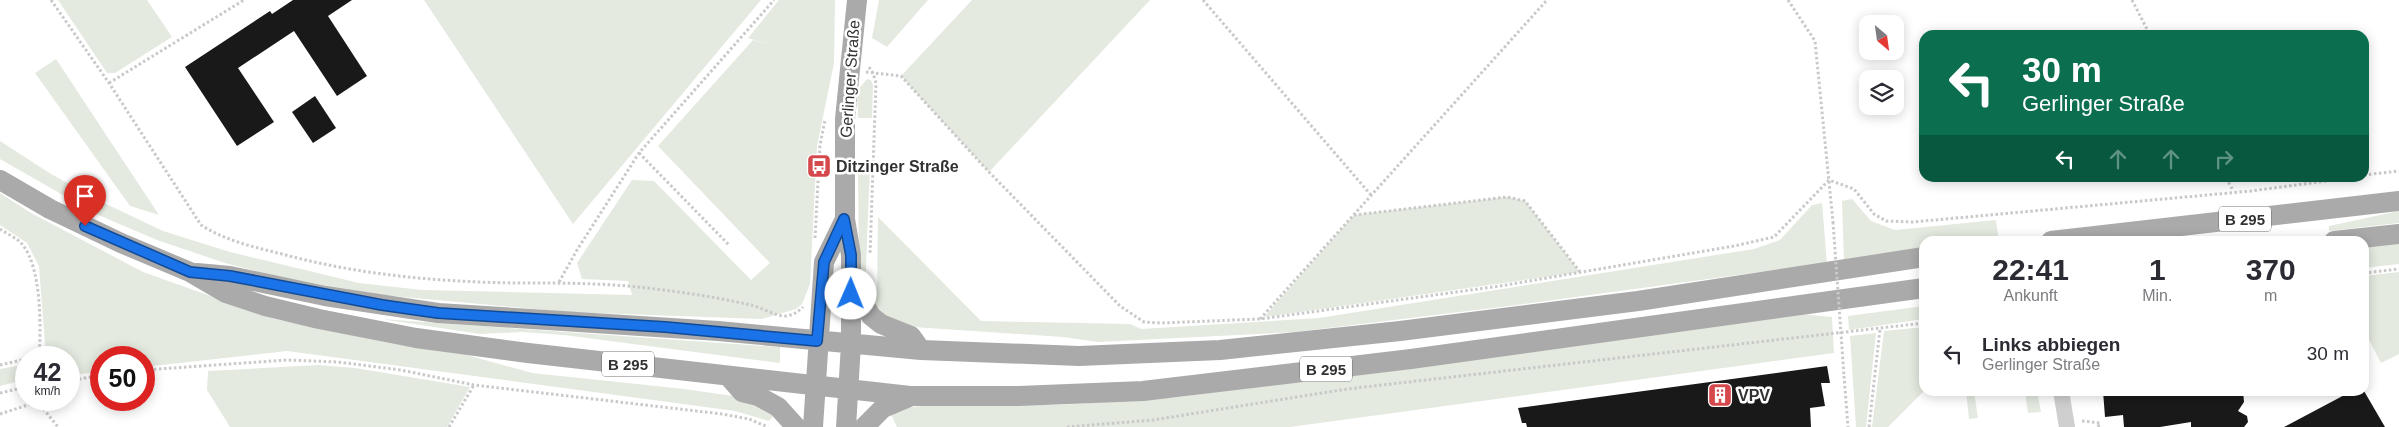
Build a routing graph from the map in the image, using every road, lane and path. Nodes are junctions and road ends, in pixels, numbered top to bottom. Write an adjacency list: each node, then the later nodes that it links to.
1 (51, 0): 12 (path)
2 (244, 0): 12 (path)
3 (774, 0): 14 (path)
4 (857, 0): 10 (main road, Gerlinger Straße)
5 (1203, 0): 22 (path)
6 (1547, 0): 22 (path)
7 (1788, 0): 18 (path)
8 (2132, 0): 9 (path)
9 (2147, 30)
10 (857, 66): 11 (path); 11 (path); 25 (main road, Gerlinger Straße)
11 (873, 73): 32 (path); 42 (path)
12 (109, 83): 39 (path)
13 (826, 114): 31 (path)
14 (639, 153): 30 (path); 39 (path)
15 (2399, 171): 16 (path)
16 (2369, 174)
17 (0, 180): 35 (main road, B 295)
18 (1829, 180): 21 (path); 36 (path); 72 (path, bridge)
19 (2228, 182): 21 (path)
20 (2316, 182): 21 (path)
21 (2233, 190)
22 (1371, 195): 24 (path)
23 (2399, 201): 28 (main road, B 295)
24 (1354, 215): 36 (path); 42 (path)
25 (844, 219): 38 (main road, Gerlinger Straße); 45 (main road, Gerlinger Straße)
26 (0, 229): 47 (path)
27 (2399, 234): 29 (main road)
28 (2094, 236)
29 (2369, 237)
30 (729, 245)
31 (814, 248)
32 (870, 255)
33 (1919, 258): 48 (main road, B 295)
34 (2399, 269): 37 (path)
35 (190, 272): 45 (main road, B 295); 52 (main road, B 295)
36 (1580, 272): 42 (path)
37 (2369, 272)
38 (851, 281): 46 (main road, Gerlinger Straße); 48 (main road)
39 (559, 282): 41 (path)
40 (1919, 289): 58 (main road, B 295)
41 (806, 303)
42 (1260, 319)
43 (1919, 324): 44 (path)
44 (1880, 328): 71 (path); 73 (path)
45 (817, 341): 46 (main road, B 295); 54 (main road, Gerlinger Straße)
46 (851, 344): 48 (main road, B 295); 56 (main road, Gerlinger Straße)
47 (39, 346)
48 (921, 350)
49 (15, 362): 50 (path)
50 (0, 365)
51 (155, 369): 53 (path)
52 (728, 376): 54 (main road, B 295); 67 (main road)
53 (474, 385): 65 (path); 66 (path)
54 (816, 387): 56 (main road, B 295); 68 (main road, Gerlinger Straße)
55 (15, 390): 57 (path)
56 (849, 390): 58 (main road, B 295); 69 (main road, Gerlinger Straße)
57 (0, 394)
58 (910, 396): 70 (main road)
59 (2063, 396): 63 (street)
60 (15, 409): 62 (path)
61 (45, 411): 64 (path)
62 (0, 414)
63 (2074, 424): 74 (path)
64 (58, 427)
65 (449, 427)
66 (768, 427)
67 (796, 427)
68 (813, 427)
69 (846, 427)
70 (864, 427)
71 (1067, 427)
72 (1848, 427)
73 (1869, 427)
74 (2098, 427)

